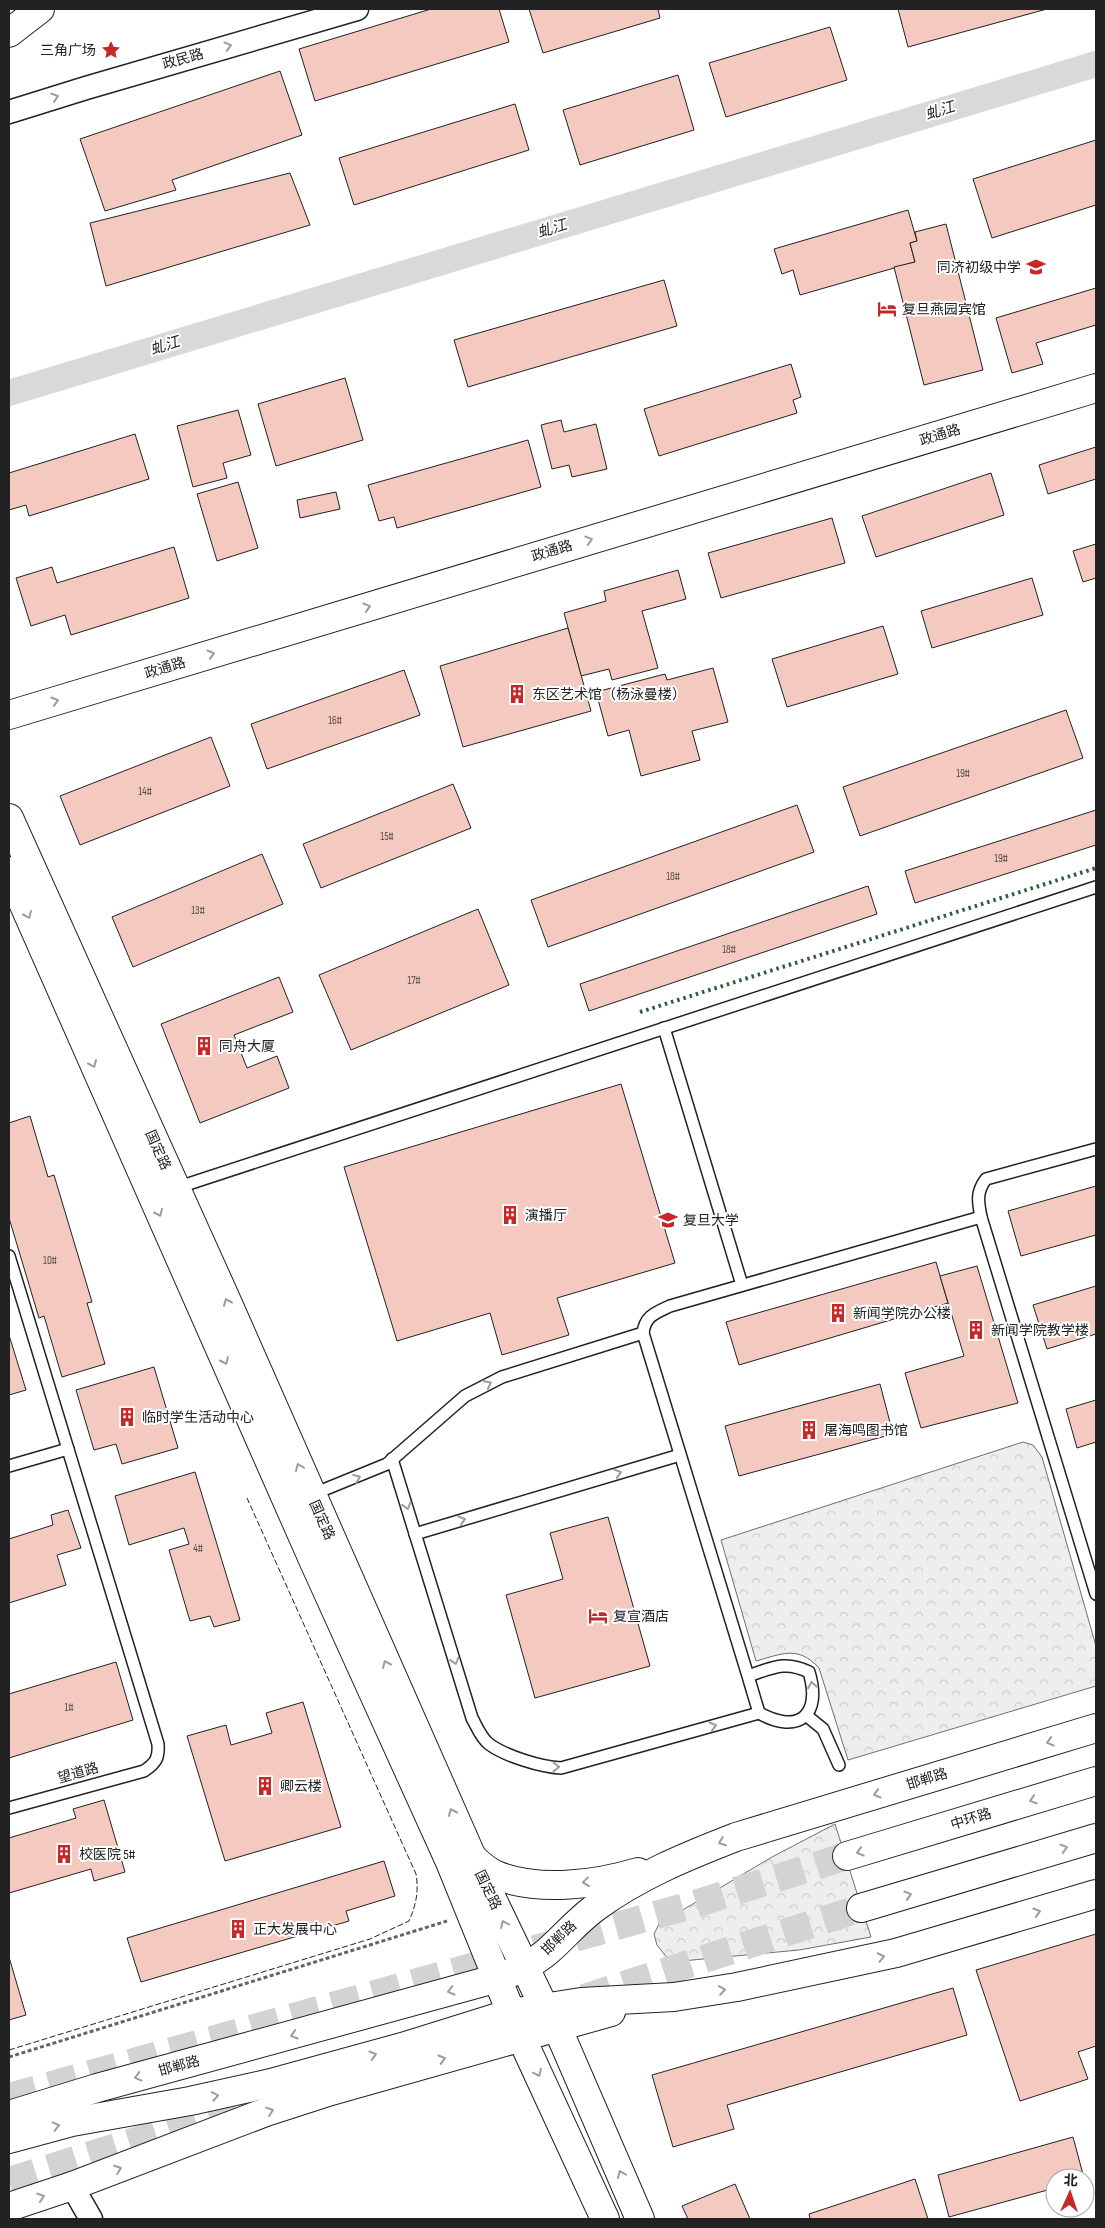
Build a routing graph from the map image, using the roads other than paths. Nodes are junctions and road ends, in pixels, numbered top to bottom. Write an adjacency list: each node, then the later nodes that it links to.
1 (40, 9): 3 (main road)
2 (357, 9): 4 (street, 政民路, one-way to 2)
3 (9, 33)
4 (9, 112)
5 (1096, 388): 6 (main road, 政通路, one-way to 5)
6 (9, 715)
7 (9, 818): 12 (main road, 国定路)
8 (9, 871): 38 (main road, 国定路, one-way to 38)
9 (1096, 887): 10 (lane)
10 (664, 1028): 12 (lane); 15 (lane)
11 (1096, 1149): 13 (lane)
12 (175, 1188): 21 (main road, 国定路, one-way to 12)
13 (981, 1217): 15 (lane); 23 (lane)
14 (9, 1256): 17 (lane)
15 (742, 1285): 16 (lane)
16 (643, 1333): 18 (lane); 19 (lane, one-way to 16)
17 (68, 1449): 20 (lane); 30 (lane, 望道路)
18 (680, 1455): 22 (lane, one-way to 18); 24 (lane)
19 (392, 1460): 21 (lane, one-way to 19); 22 (lane, one-way to 22)
20 (9, 1466)
21 (311, 1494): 33 (main road, 国定路, one-way to 21)
22 (416, 1534): 25 (lane, one-way to 25)
23 (1096, 1594)
24 (748, 1676): 25 (lane); 26 (lane, one-way to 24)
25 (759, 1713): 26 (lane)
26 (807, 1716): 28 (lane)
27 (1096, 1728): 34 (main road, 邯郸路, one-way to 34)
28 (839, 1765)
29 (1096, 1781): 32 (main road, 中环路, one-way to 32)
30 (9, 1808)
31 (1096, 1838): 36 (main road, one-way to 31)
32 (847, 1856)
33 (472, 1857): 34 (main road, one-way to 33); 37 (main road, 国定路, one-way to 33)
34 (684, 1857): 37 (main road, 邯郸路)
35 (1096, 1894): 40 (main road, one-way to 35)
36 (861, 1908)
37 (525, 1968): 38 (main road, 邯郸路); 40 (main road, 国定路)
38 (498, 1978): 39 (main road, 国定路); 42 (main road, 邯郸路, one-way to 42)
39 (511, 2013): 40 (main road); 41 (main road, 国定路); 43 (main road, one-way to 39)
40 (551, 2017): 41 (main road); 48 (main road, 国定路, one-way to 40)
41 (521, 2037): 44 (main road, one-way to 41); 47 (main road, 国定路, one-way to 47)
42 (9, 2115)
43 (9, 2139)
44 (72, 2186): 45 (main road, one-way to 44); 46 (street)
45 (9, 2207)
46 (90, 2219)
47 (605, 2219)
48 (640, 2219)

